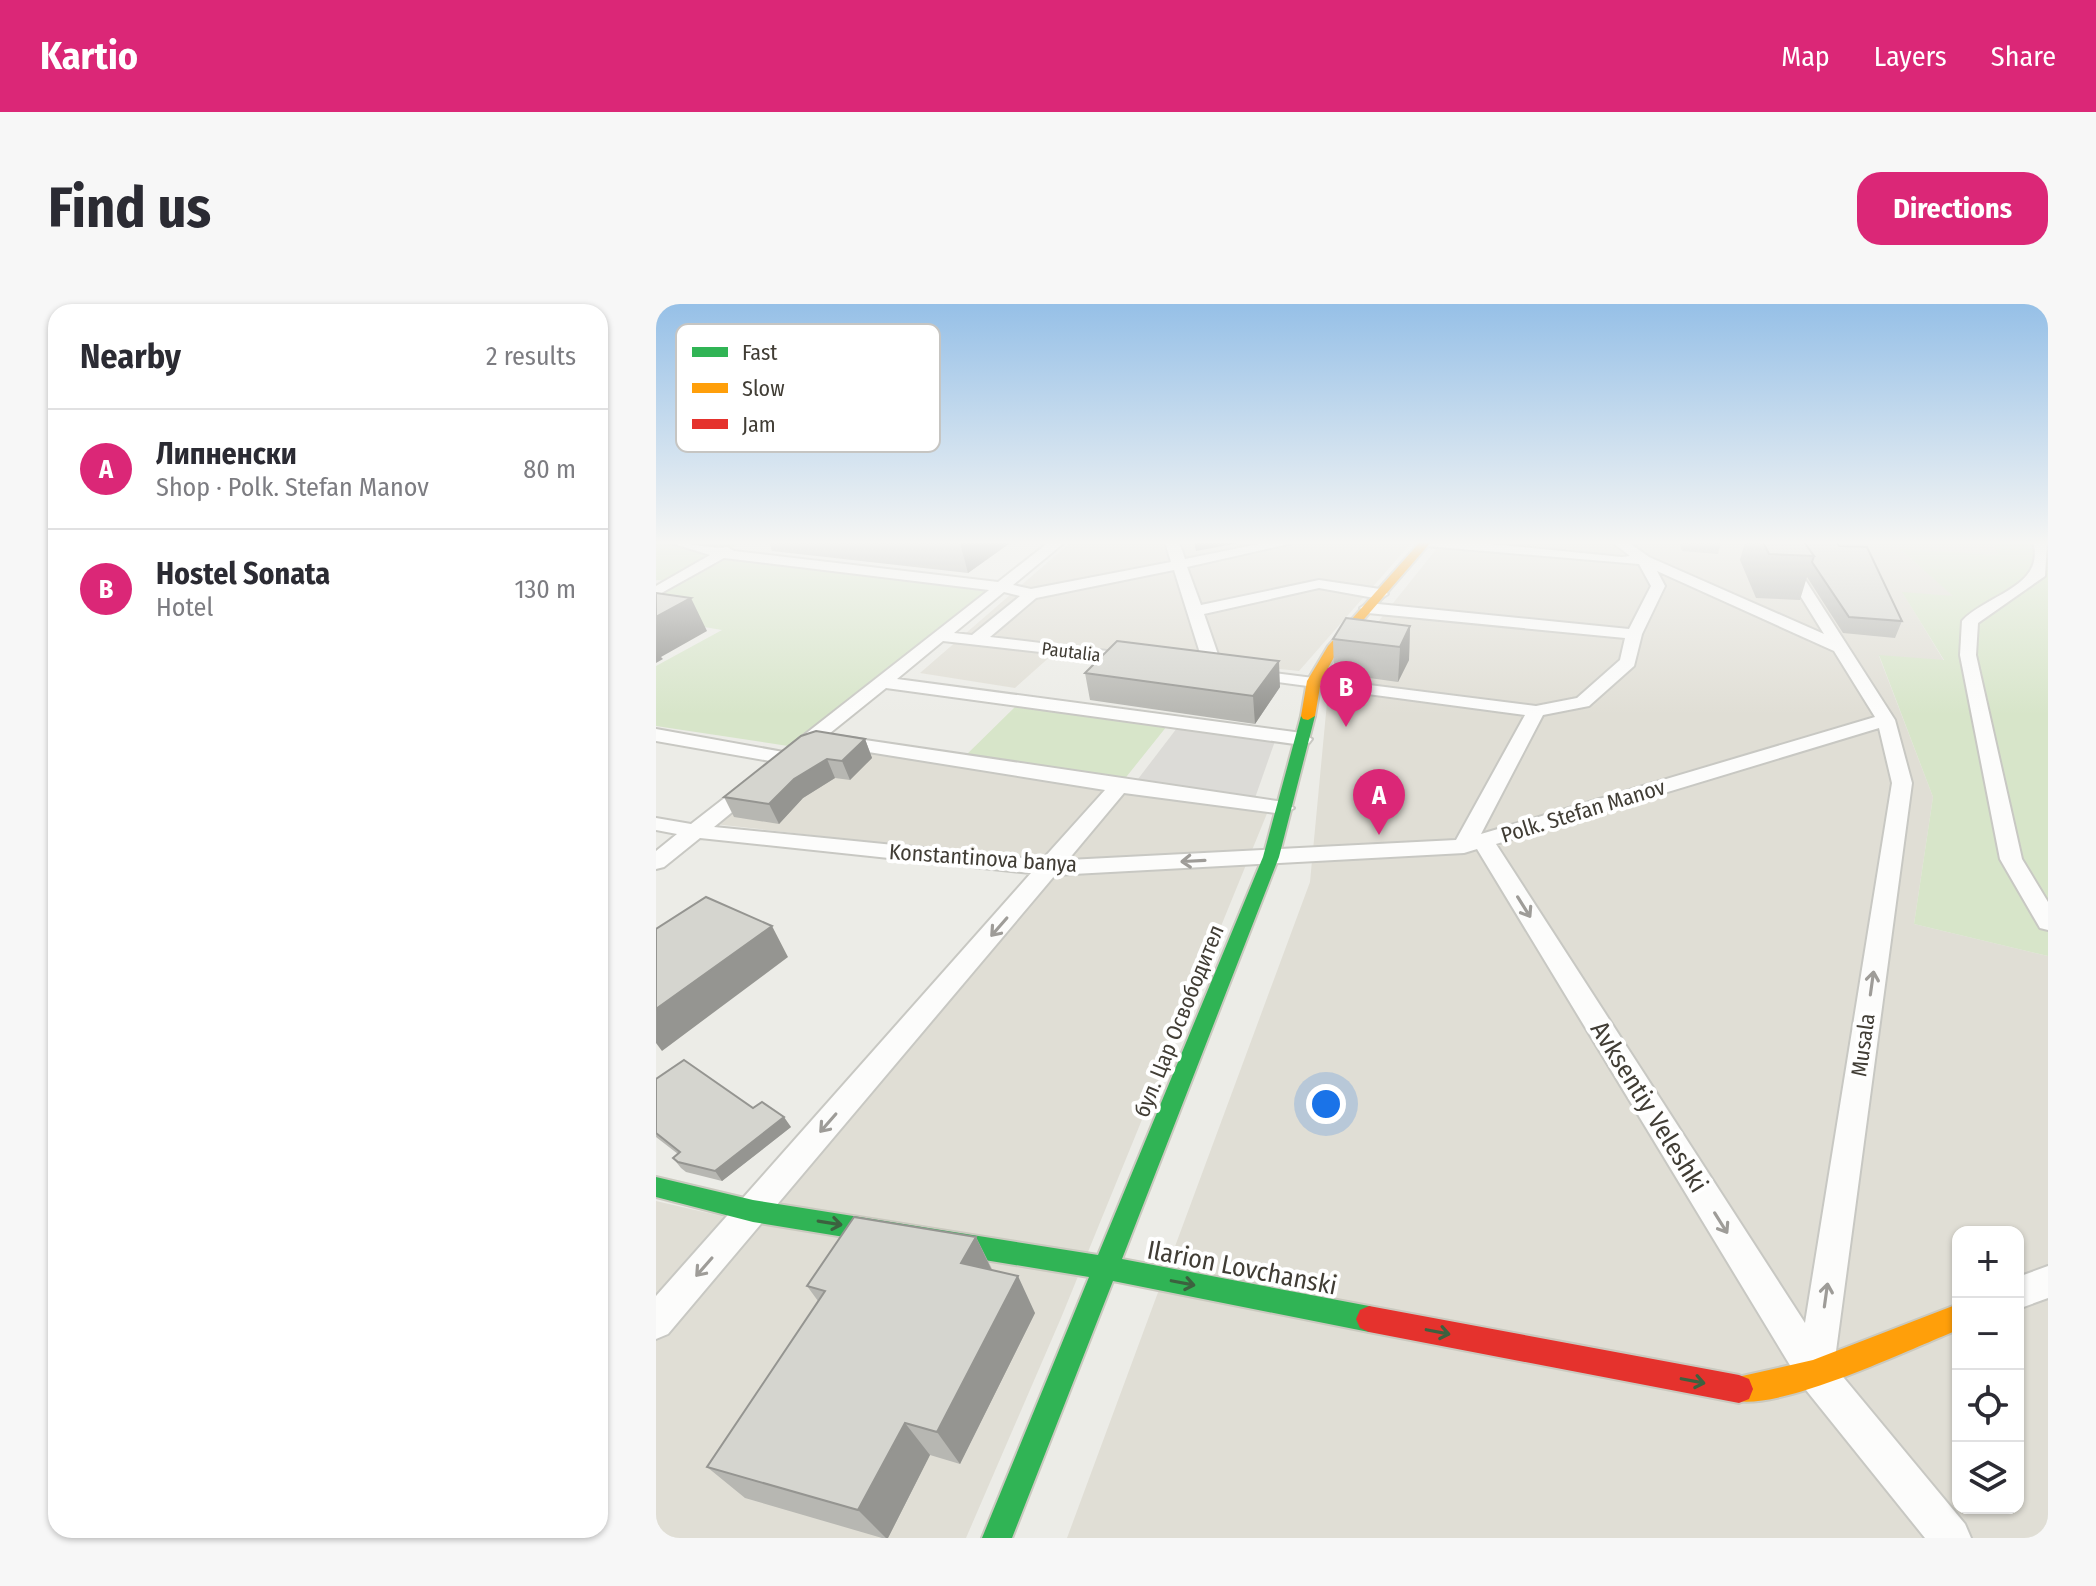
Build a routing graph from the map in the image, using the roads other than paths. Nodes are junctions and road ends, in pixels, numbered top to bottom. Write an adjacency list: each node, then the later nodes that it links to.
1 (986, 600): 13 (street)
2 (1024, 600): 14 (street)
3 (1191, 600): 11 (street)
4 (1247, 600): 11 (street)
5 (1369, 600): 10 (street)
6 (1651, 600): 12 (street)
7 (1733, 600): 15 (street)
8 (1810, 600): 15 (street, Musala)
9 (2002, 600): 33 (street)
10 (1374, 601): 12 (street); 17 (main road, бул. Цар Освободител)
11 (1195, 611): 17 (street)
12 (1634, 634): 19 (street)
13 (940, 636): 14 (street, Pautalia); 18 (street)
14 (975, 641): 16 (street, Pautalia)
15 (1841, 648): 20 (street, Musala)
16 (1154, 662)
17 (1314, 681): 19 (street); 23 (main road, бул. Цар Освободител)
18 (882, 682): 22 (street); 23 (street)
19 (1536, 711): 29 (street)
20 (1886, 720): 29 (street, Polk. Stefan Manov); 41 (street, Musala, one-way to 20)
21 (656, 735): 24 (street)
22 (812, 738): 24 (street); 25 (street)
23 (1302, 739): 26 (main road, бул. Цар Освободител)
24 (787, 758): 28 (street)
25 (1119, 786): 26 (street); 32 (street)
26 (1284, 808): 30 (main road, бул. Цар Освободител)
27 (656, 824): 28 (street, Konstantinova banya)
28 (695, 831): 31 (street); 32 (street, Konstantinova banya)
29 (1474, 844): 30 (street, Polk. Stefan Manov); 41 (street, Avksentiy Veleshki, one-way to 41)
30 (1271, 857): 32 (street, Konstantinova banya, one-way to 32); 36 (main road, бул. Цар Освободител)
31 (656, 862)
32 (1050, 868): 35 (street, one-way to 35)
33 (2048, 922)
34 (656, 1187): 35 (main road, Ilarion Lovchanski)
35 (753, 1211): 36 (main road, Ilarion Lovchanski, one-way to 36); 40 (street, one-way to 40)
36 (1106, 1268): 41 (main road, Ilarion Lovchanski, one-way to 41); 42 (main road, бул. Цар Освободител)
37 (2048, 1282): 38 (street)
38 (2024, 1291)
39 (1952, 1319): 41 (main road, Ilarion Lovchanski)
40 (656, 1322)
41 (1815, 1372): 43 (street, Avksentiy Veleshki)
42 (997, 1538)
43 (1951, 1538)

